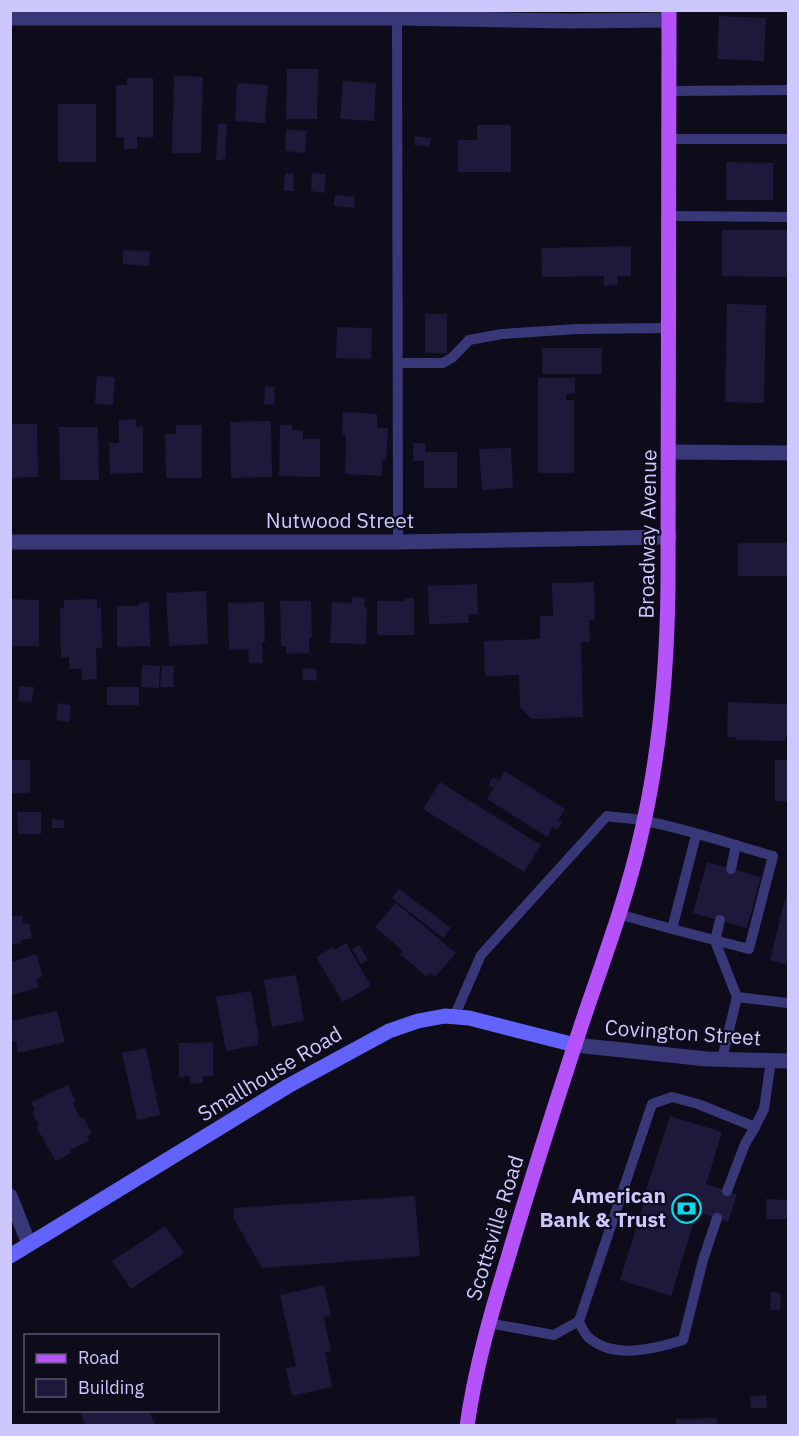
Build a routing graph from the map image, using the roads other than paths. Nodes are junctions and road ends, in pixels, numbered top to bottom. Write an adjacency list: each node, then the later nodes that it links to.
1 (397, 14): 2 (street); 3 (street); 11 (lane)
2 (669, 15): 5 (main road, Broadway Avenue)
3 (10, 18)
4 (789, 90): 5 (lane)
5 (670, 92): 7 (main road, Broadway Avenue)
6 (789, 138): 7 (lane)
7 (669, 139): 8 (main road, Broadway Avenue)
8 (670, 216): 9 (lane); 10 (main road, Broadway Avenue)
9 (789, 217)
10 (670, 328): 11 (lane); 12 (main road, Broadway Avenue)
11 (398, 363): 16 (lane)
12 (670, 452): 13 (street); 14 (main road, Broadway Avenue)
13 (789, 453)
14 (669, 537): 16 (street, Nutwood Street); 17 (main road, Broadway Avenue)
15 (10, 542): 16 (street, Nutwood Street)
16 (398, 543)
17 (644, 820): 18 (lane); 21 (main road, Broadway Avenue); 27 (lane)
18 (696, 835): 19 (lane); 23 (lane)
19 (736, 845): 20 (lane); 24 (lane)
20 (732, 869)
21 (618, 914): 23 (lane); 28 (main road, Broadway Avenue)
22 (720, 920): 24 (lane)
23 (672, 929): 24 (lane)
24 (716, 941): 25 (lane)
25 (737, 997): 26 (lane); 29 (lane)
26 (789, 1003)
27 (454, 1017): 28 (street, Smallhouse Road); 36 (street, Smallhouse Road)
28 (575, 1045): 29 (street, Covington Street); 39 (main road, Scottsville Road)
29 (722, 1059): 30 (street, Covington Street)
30 (771, 1060): 31 (street, Covington Street); 32 (lane)
31 (789, 1060)
32 (755, 1127): 33 (lane); 38 (lane)
33 (727, 1191)
34 (10, 1196): 36 (street)
35 (717, 1218): 38 (lane)
36 (29, 1244): 37 (street, Smallhouse Road)
37 (10, 1256)
38 (579, 1321): 39 (lane)
39 (488, 1323): 40 (main road, Scottsville Road)
40 (467, 1425)

